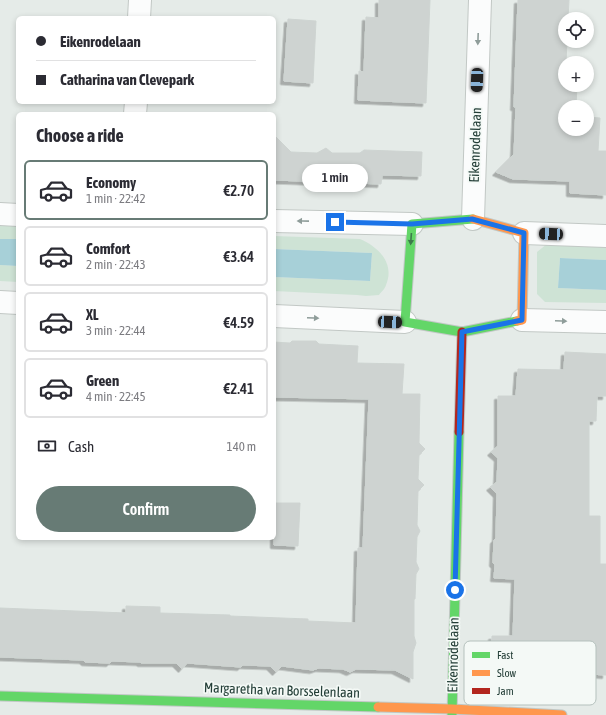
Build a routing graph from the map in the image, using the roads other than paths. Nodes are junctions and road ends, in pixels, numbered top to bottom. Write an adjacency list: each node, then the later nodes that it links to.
1 (140, 0): 3 (street)
2 (480, 0): 6 (street, Eikenrodelaan, one-way to 6)
3 (139, 16)
4 (0, 214): 5 (street)
5 (16, 215)
6 (472, 219): 8 (street); 9 (street)
7 (276, 221): 8 (street, one-way to 7)
8 (412, 224): 15 (street, one-way to 15)
9 (524, 233): 10 (street); 14 (street)
10 (606, 236)
11 (0, 302): 12 (street)
12 (16, 303)
13 (276, 316): 15 (street, one-way to 15)
14 (522, 320): 16 (street, one-way to 16); 17 (street)
15 (405, 322): 17 (street)
16 (606, 322)
17 (462, 332): 19 (street, Eikenrodelaan)
18 (0, 696): 19 (street, Margaretha van Borsselenlaan)
19 (452, 712): 20 (street, Margaretha van Borsselenlaan)
20 (562, 715)

